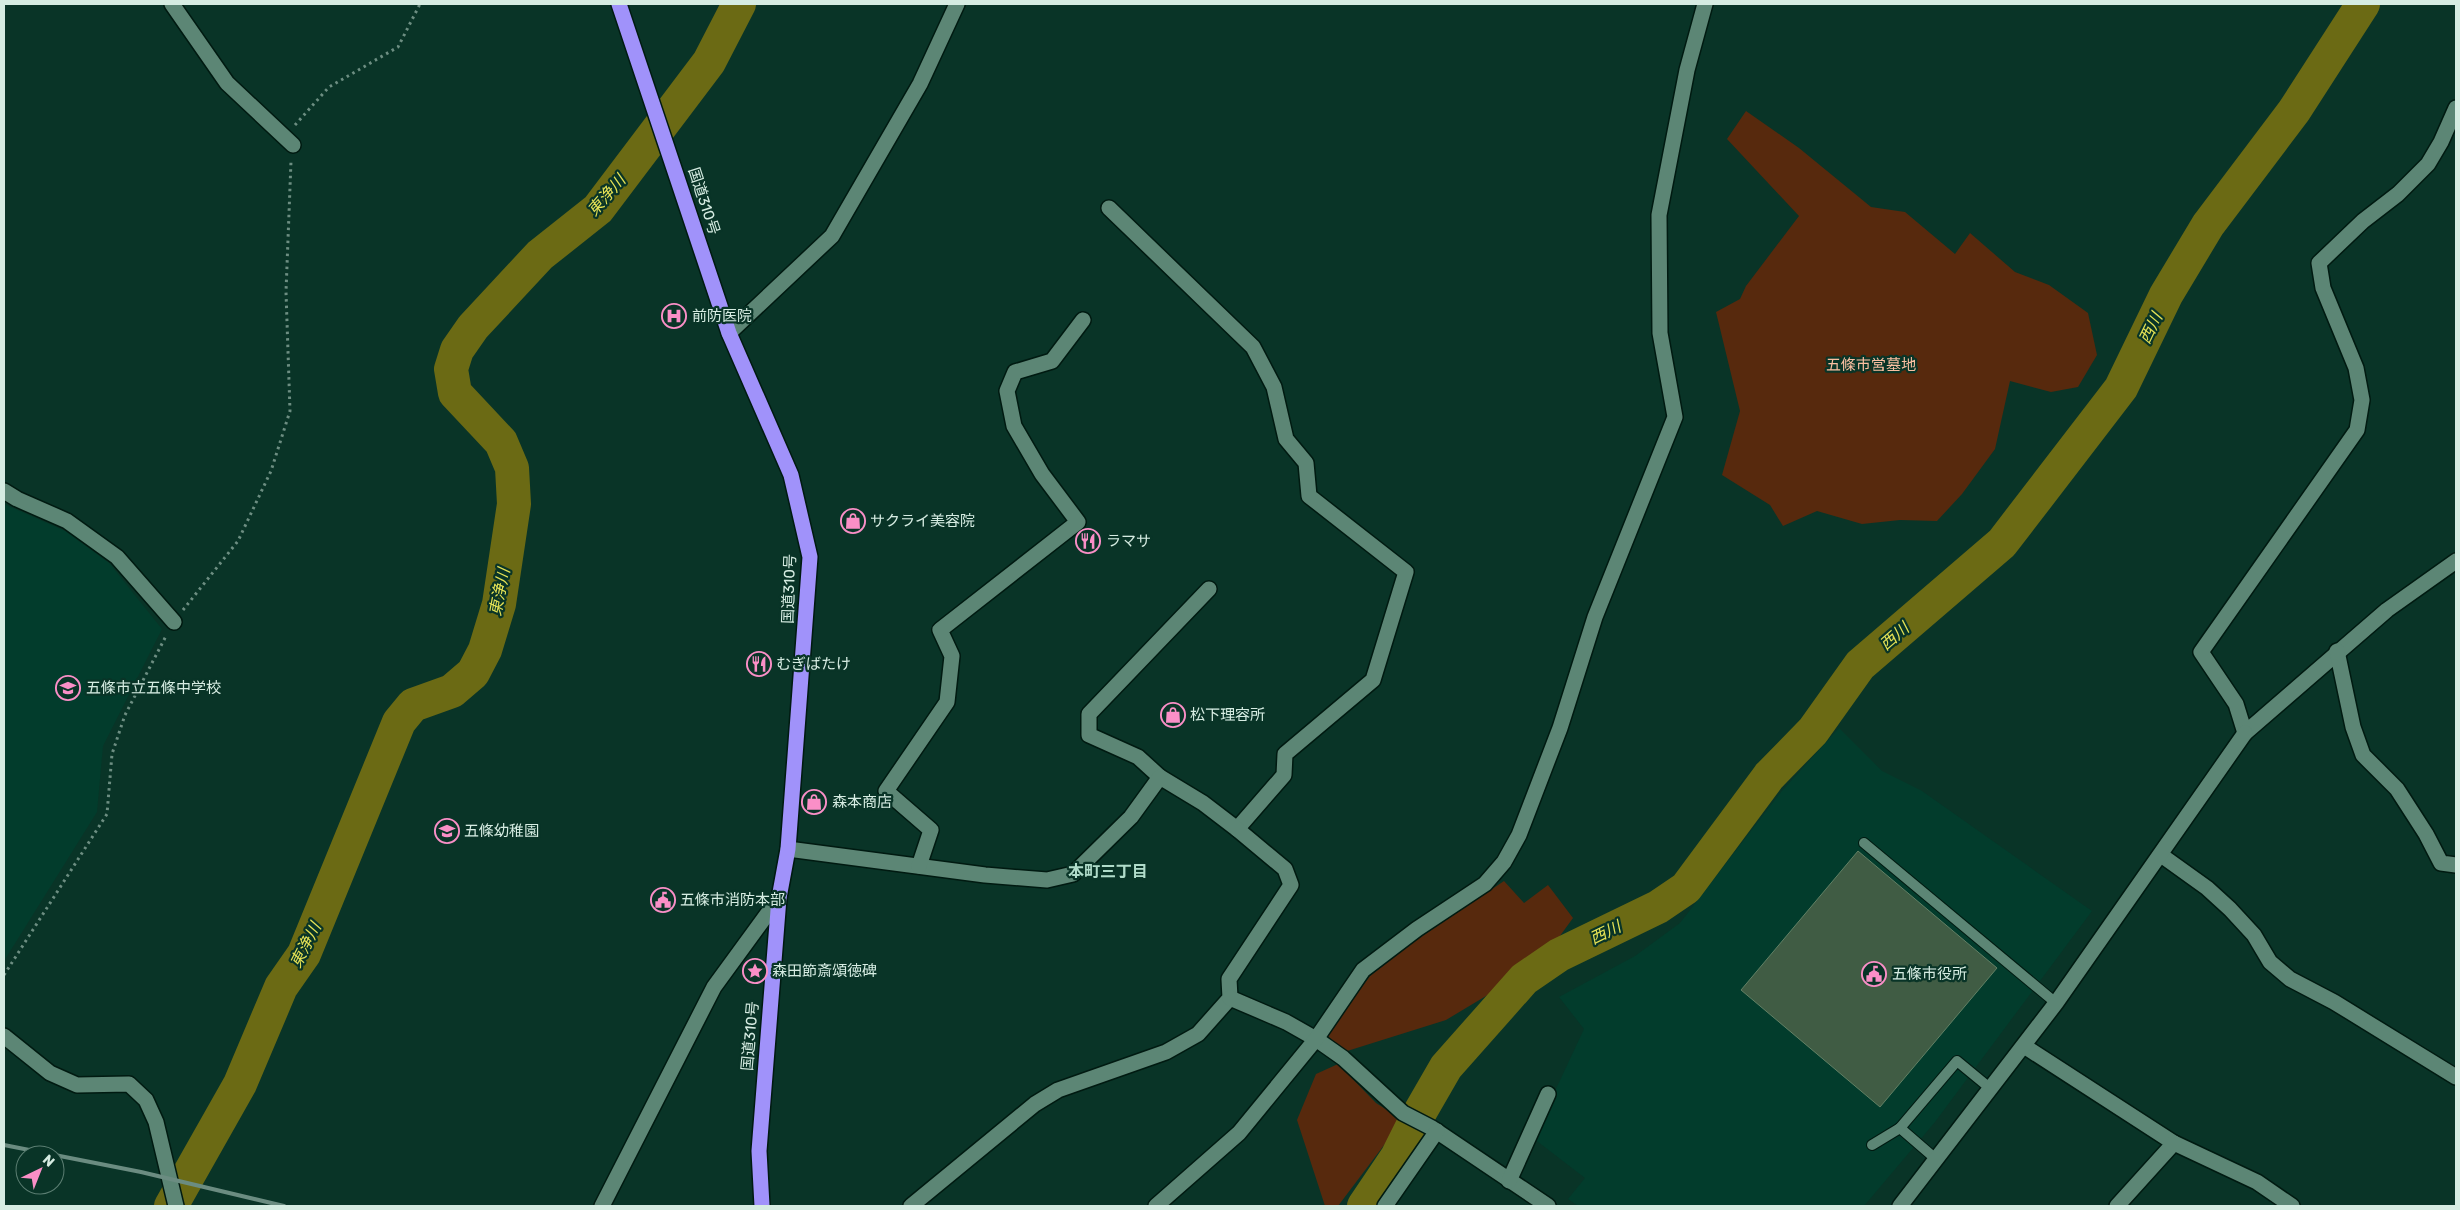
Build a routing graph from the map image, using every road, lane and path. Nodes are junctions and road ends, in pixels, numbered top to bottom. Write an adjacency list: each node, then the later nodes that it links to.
1 (172, 4): 7 (street)
2 (420, 4): 7 (path)
3 (619, 4): 10 (highway, 国道310号)
4 (957, 4): 10 (street)
5 (1705, 4): 29 (street)
6 (2456, 108): 16 (street)
7 (293, 145): 14 (path)
8 (1109, 208): 18 (street)
9 (1083, 320): 23 (street)
10 (729, 333): 20 (highway, 国道310号)
11 (4, 491): 14 (street)
12 (2456, 561): 15 (street)
13 (1209, 588): 17 (street)
14 (174, 622): 25 (path)
15 (2337, 651): 16 (street); 22 (street)
16 (2245, 732): 21 (street)
17 (1160, 777): 18 (street); 23 (street)
18 (1238, 829): 26 (street)
19 (1864, 843): 27 (lane)
20 (788, 849): 23 (street); 24 (highway, 国道310号)
21 (2161, 855): 27 (street); 31 (street)
22 (2456, 865)
23 (920, 866)
24 (779, 898): 42 (street); 43 (highway, 国道310号)
25 (4, 975)
26 (1230, 998): 29 (street); 44 (street)
27 (2056, 1003): 30 (street)
28 (4, 1036): 41 (street)
29 (1316, 1039): 35 (street); 45 (street)
30 (2024, 1046): 32 (street); 36 (street)
31 (2456, 1077)
32 (1991, 1089): 34 (lane); 38 (street)
33 (1548, 1094): 39 (street)
34 (1900, 1128): 37 (lane); 38 (lane)
35 (1434, 1129): 39 (street); 46 (street)
36 (2174, 1142): 48 (street); 49 (street)
37 (1872, 1145)
38 (1937, 1160): 40 (street)
39 (1509, 1181): 47 (street)
40 (1904, 1205)
41 (176, 1206)
42 (602, 1206)
43 (762, 1206)
44 (911, 1206)
45 (1156, 1206)
46 (1385, 1206)
47 (1548, 1206)
48 (2117, 1206)
49 (2292, 1206)

